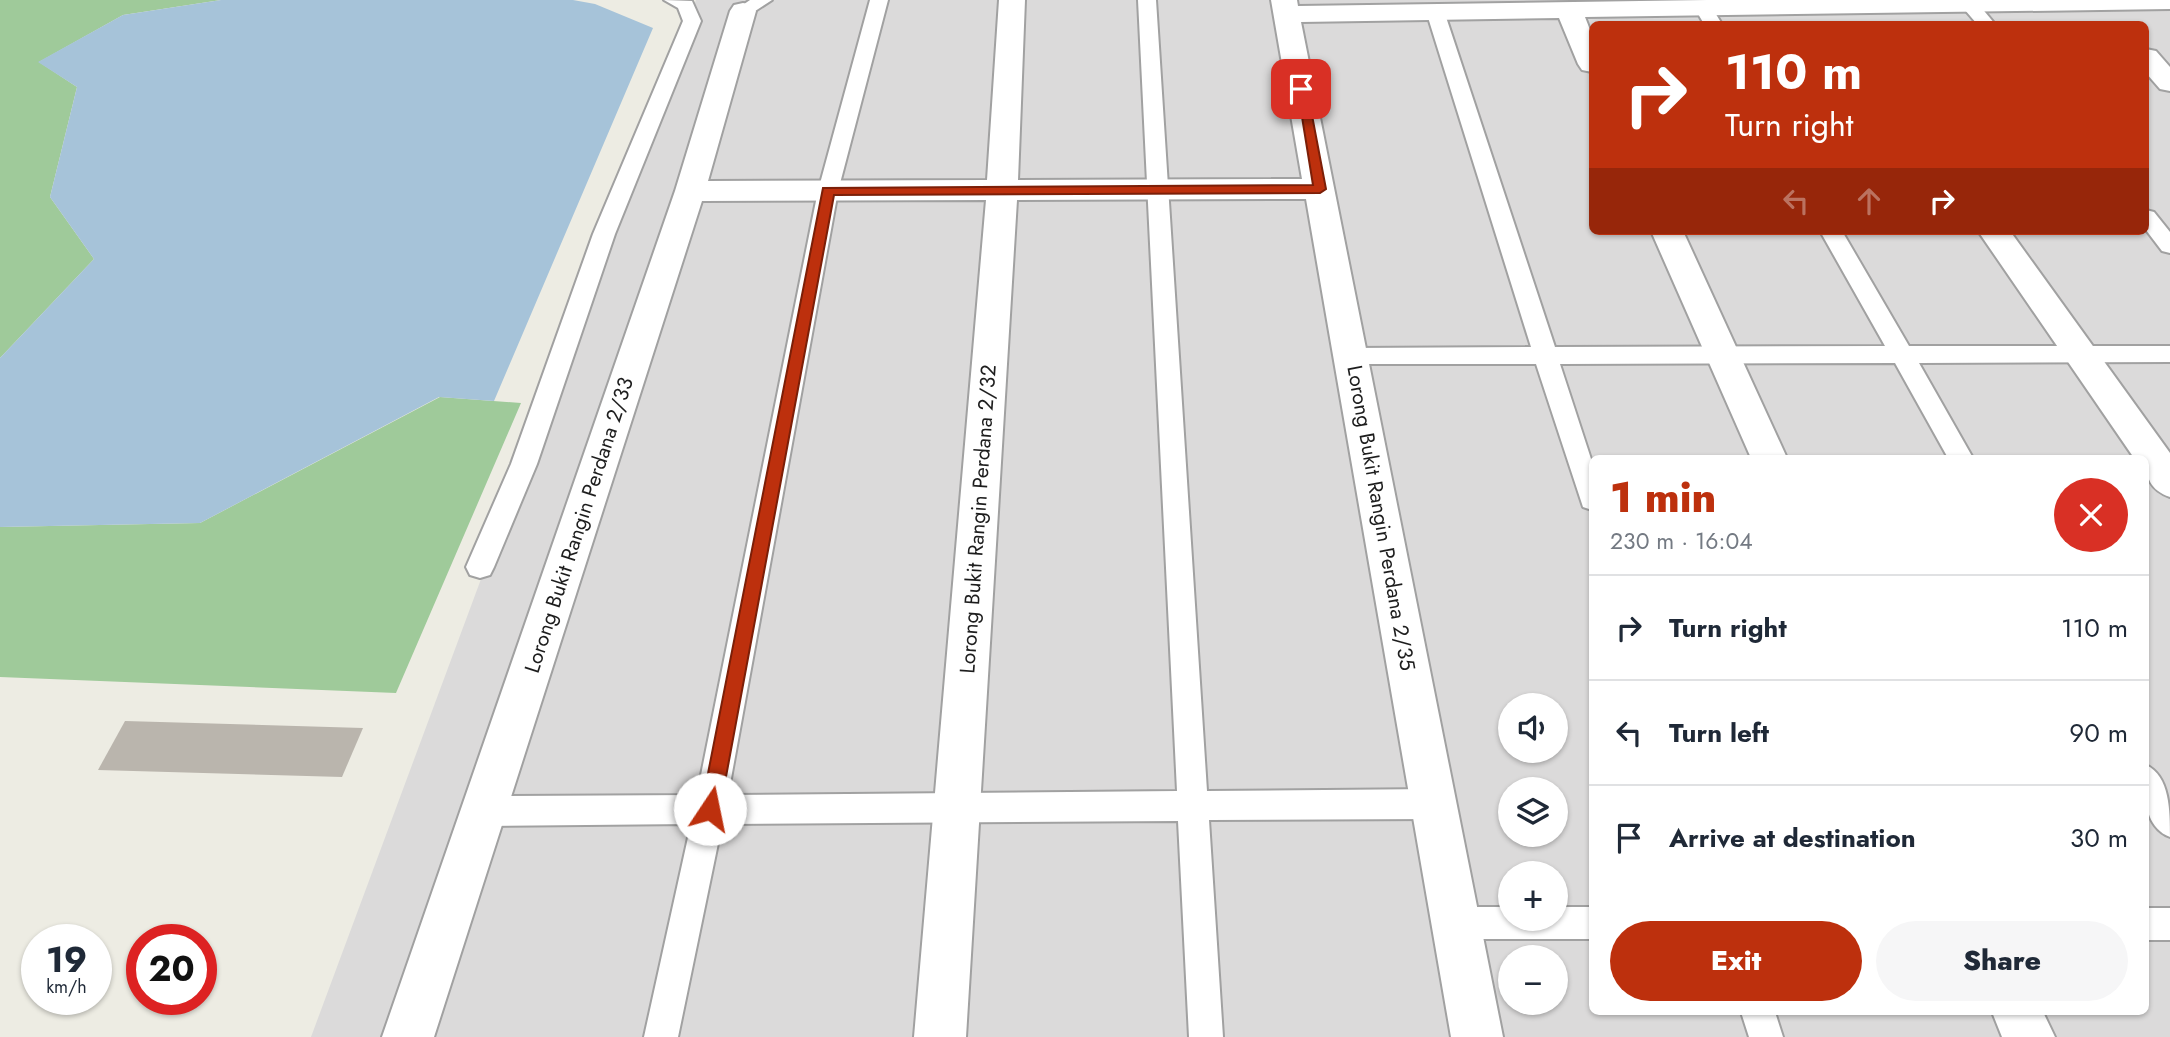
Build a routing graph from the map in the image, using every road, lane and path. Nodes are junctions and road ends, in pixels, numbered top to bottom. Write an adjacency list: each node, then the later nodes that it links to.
1 (673, 0): 40 (lane)
2 (879, 0): 24 (lane)
3 (1012, 0): 22 (street, Lorong Bukit Rangin Perdana 2/32)
4 (1147, 0): 20 (lane)
5 (2170, 1): 7 (street)
6 (1868, 2): 8 (street); 13 (street)
7 (2094, 2): 8 (street); 16 (street)
8 (1968, 3): 15 (lane)
9 (753, 6): 23 (street, Lorong Bukit Rangin Perdana 2/33)
10 (1286, 7): 12 (street); 21 (street, Lorong Bukit Rangin Perdana 2/35)
11 (1568, 9): 12 (street); 14 (street); 17 (street)
12 (1435, 11): 35 (lane)
13 (1841, 15): 14 (street)
14 (1708, 16)
15 (1983, 21)
16 (2112, 21)
17 (1589, 57)
18 (2149, 60): 19 (street)
19 (2170, 83)
20 (1158, 189): 21 (street); 22 (street); 43 (lane)
21 (1320, 189): 34 (street, Lorong Bukit Rangin Perdana 2/35)
22 (1002, 190): 24 (street); 44 (street, Lorong Bukit Rangin Perdana 2/32)
23 (690, 191): 24 (street); 46 (street, Lorong Bukit Rangin Perdana 2/33)
24 (828, 191): 45 (lane)
25 (2149, 220): 29 (lane)
26 (1669, 235): 31 (street)
27 (1833, 235): 32 (lane)
28 (1997, 235): 33 (street)
29 (2170, 246)
30 (2170, 354): 33 (lane)
31 (1723, 355): 32 (lane); 35 (lane); 36 (street)
32 (1902, 355): 33 (lane); 37 (lane)
33 (2081, 355): 38 (street)
34 (1351, 356): 35 (lane); 42 (street, Lorong Bukit Rangin Perdana 2/35)
35 (1546, 356): 39 (lane)
36 (1768, 455)
37 (1959, 455)
38 (2170, 482)
39 (1589, 491)
40 (480, 567)
41 (2149, 784): 47 (lane)
42 (1434, 804): 43 (lane); 48 (street, Lorong Bukit Rangin Perdana 2/35)
43 (1193, 806): 44 (lane); 57 (lane)
44 (957, 807): 45 (lane); 56 (street, Lorong Bukit Rangin Perdana 2/32)
45 (710, 809): 46 (lane); 55 (lane)
46 (483, 811): 54 (street, Lorong Bukit Rangin Perdana 2/33)
47 (2170, 822)
48 (1456, 922): 49 (lane); 58 (street, Lorong Bukit Rangin Perdana 2/35)
49 (1589, 923)
50 (2149, 924): 51 (lane)
51 (2170, 924)
52 (1759, 1015): 59 (lane)
53 (2018, 1015): 60 (street)
54 (408, 1037)
55 (661, 1037)
56 (940, 1037)
57 (1206, 1037)
58 (1478, 1037)
59 (1766, 1037)
60 (2029, 1037)

